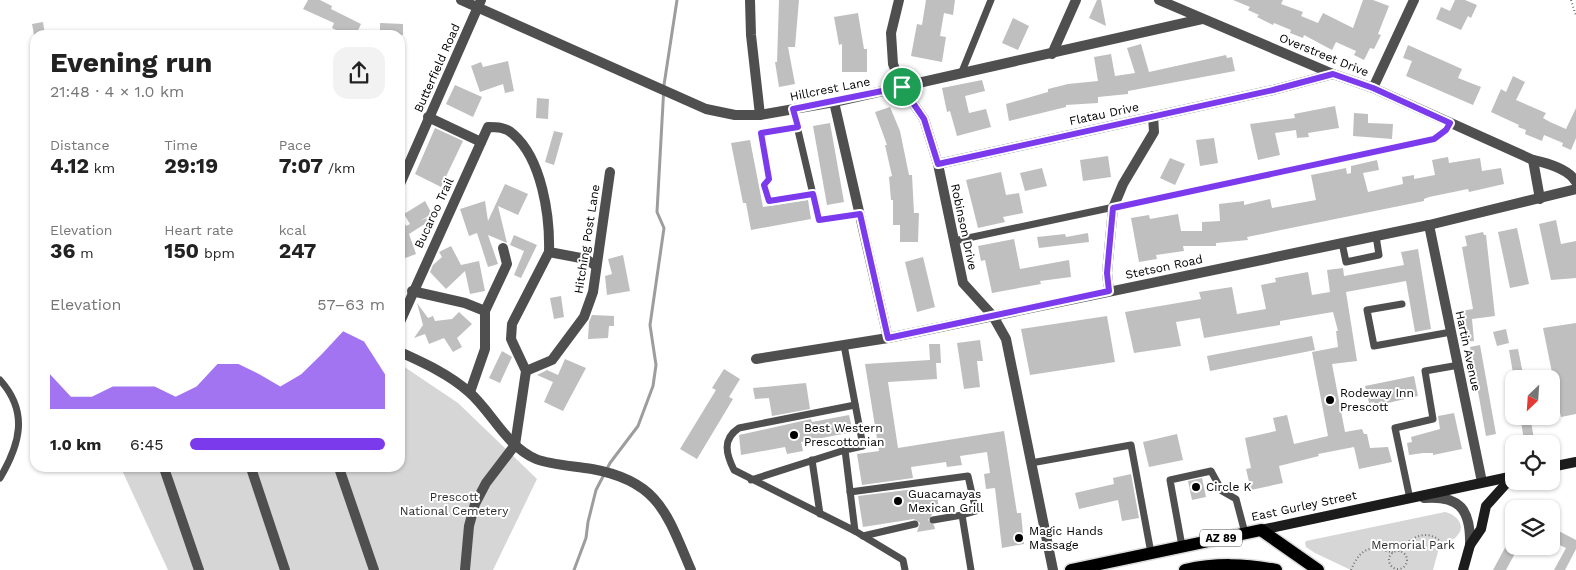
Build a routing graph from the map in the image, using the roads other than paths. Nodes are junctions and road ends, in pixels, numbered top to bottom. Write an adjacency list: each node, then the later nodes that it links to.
1 (461, 0): 8 (street)
2 (750, 0): 17 (street)
3 (899, 0): 13 (street, Robinson Drive)
4 (991, 0): 11 (lane)
5 (1076, 0): 10 (street)
6 (1159, 0): 9 (street, Overstreet Drive)
7 (1414, 0): 14 (street)
8 (479, 3): 17 (street, Hillcrest Lane); 19 (street, Butterfield Road)
9 (1202, 19): 10 (street, Hillcrest Lane); 12 (street, Overstreet Drive)
10 (1052, 54): 11 (street, Hillcrest Lane)
11 (961, 74): 13 (street, Hillcrest Lane)
12 (1333, 74): 14 (street, Overstreet Drive); 18 (street, Flatau Drive)
13 (902, 87): 15 (street, Hillcrest Lane); 24 (street, Robinson Drive)
14 (1373, 88): 20 (street, Overstreet Drive)
15 (834, 102): 16 (street, Hillcrest Lane); 32 (street)
16 (793, 109): 17 (street, Hillcrest Lane); 21 (lane)
17 (760, 115)
18 (1153, 116): 24 (street, Flatau Drive); 31 (street)
19 (428, 117): 22 (street); 25 (street, Butterfield Road)
20 (1450, 123): 23 (street, Overstreet Drive); 31 (lane)
21 (798, 127): 29 (lane); 29 (lane)
22 (481, 142): 38 (street); 41 (street, Bucaroo Trail)
23 (1533, 160): 27 (street, Overstreet Drive); 30 (street)
24 (938, 164): 35 (street, Robinson Drive)
25 (405, 172)
26 (610, 172): 39 (street, Hitching Post Lane)
27 (1576, 182)
28 (1576, 190): 30 (street, Stetson Road)
29 (813, 194): 32 (lane)
30 (1540, 199): 33 (street, Stetson Road)
31 (1113, 208): 35 (lane); 40 (street)
32 (860, 214): 47 (street)
33 (1429, 225): 34 (street, Stetson Road); 46 (street, Hartin Avenue)
34 (1376, 236): 36 (street, Stetson Road); 36 (lane)
35 (954, 241): 45 (street, Robinson Drive)
36 (1342, 243): 40 (street, Stetson Road)
37 (503, 248): 44 (street)
38 (549, 252): 39 (street); 52 (street)
39 (596, 266): 52 (street, Hitching Post Lane)
40 (1109, 291): 45 (street, Stetson Road)
41 (412, 292): 43 (street, Bucaroo Trail); 44 (street)
42 (1402, 304): 46 (lane)
43 (405, 310)
44 (485, 311): 54 (street)
45 (993, 316): 47 (street, Stetson Road); 60 (street, Robinson Drive)
46 (1451, 332): 51 (street, Hartin Avenue)
47 (888, 338): 48 (street, Stetson Road)
48 (844, 345): 50 (street, Stetson Road); 55 (lane)
49 (405, 355): 54 (street)
50 (756, 359)
51 (1458, 365): 68 (street, Hartin Avenue); 71 (lane)
52 (526, 371): 56 (street)
53 (0, 380): 65 (lane)
54 (470, 392): 56 (street)
55 (855, 405): 57 (lane); 67 (lane)
56 (516, 445): 87 (street); 88 (street)
57 (845, 450): 58 (lane); 70 (lane)
58 (812, 460): 67 (lane); 72 (lane)
59 (1576, 462): 61 (main road)
60 (1031, 463): 82 (lane); 91 (street, Robinson Drive)
61 (1560, 465)
62 (165, 472): 84 (street)
63 (253, 472): 85 (street)
64 (340, 472): 86 (street)
65 (1, 473)
66 (1505, 478): 68 (main road, East Gurley Street)
67 (751, 480): 72 (lane)
68 (1482, 482): 71 (main road, East Gurley Street)
69 (1505, 485): 80 (main road)
70 (850, 492): 73 (lane); 77 (lane)
71 (1410, 499): 76 (main road, East Gurley Street); 80 (street)
72 (820, 514): 77 (lane)
73 (962, 515): 74 (lane); 90 (lane)
74 (933, 520)
75 (915, 524): 79 (lane)
76 (1261, 530): 78 (main road, East Gurley Street / AZ 89); 95 (main road)
77 (855, 531): 79 (lane)
78 (1245, 533): 81 (main road, East Gurley Street / AZ 89); 81 (lane)
79 (864, 536): 89 (lane)
80 (1470, 545): 96 (main road)
81 (1182, 546): 82 (main road, East Gurley Street / AZ 89)
82 (1151, 553): 83 (main road, East Gurley Street / AZ 89)
83 (1093, 567): 92 (main road, East Gurley Street / AZ 89)
84 (199, 570)
85 (285, 570)
86 (374, 570)
87 (464, 570)
88 (691, 570)
89 (905, 570)
90 (972, 570)
91 (1053, 570)
92 (1071, 570)
93 (1185, 570): 94 (main road, AZ 89)
94 (1276, 570)
95 (1318, 570)
96 (1463, 570)

